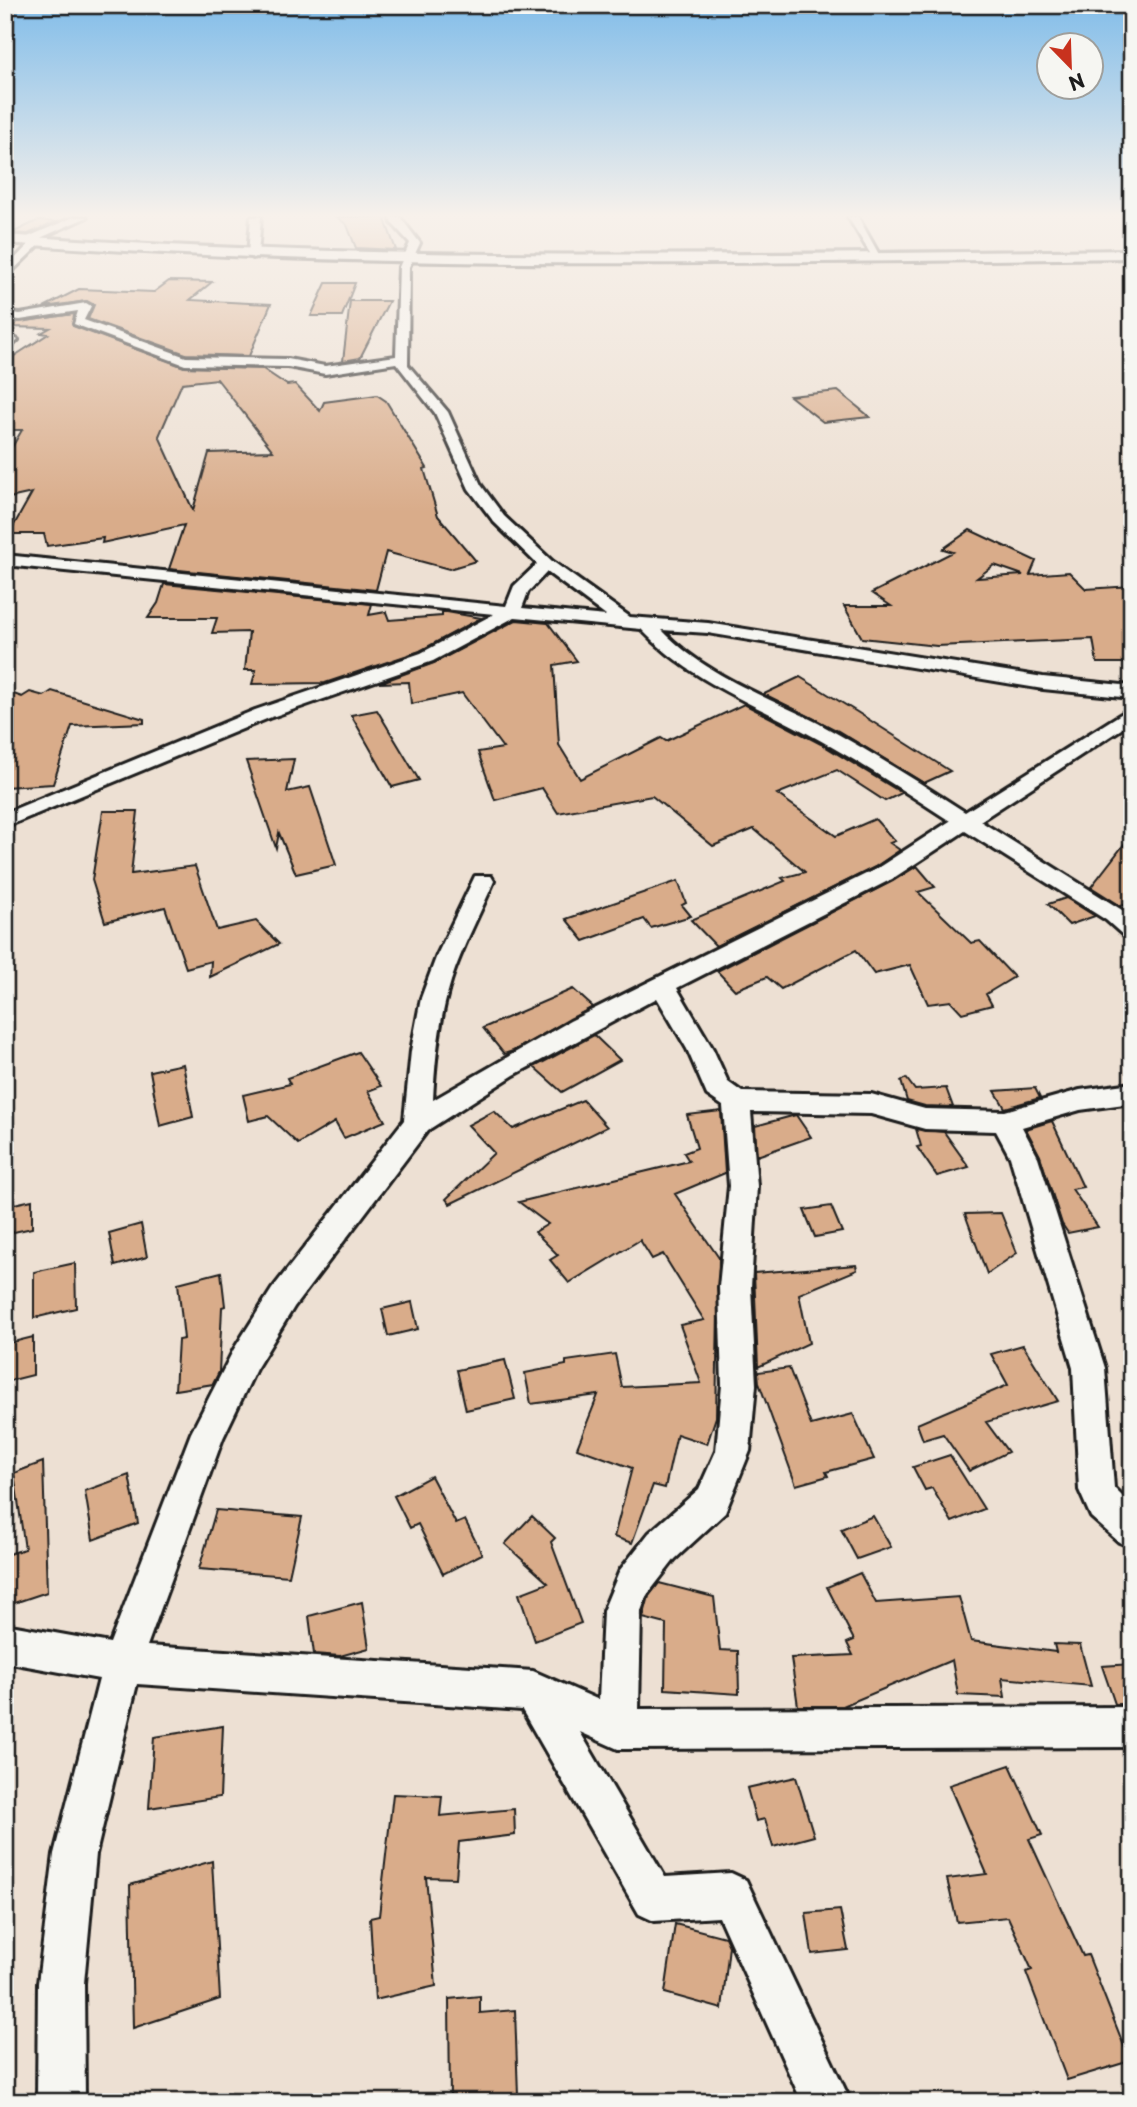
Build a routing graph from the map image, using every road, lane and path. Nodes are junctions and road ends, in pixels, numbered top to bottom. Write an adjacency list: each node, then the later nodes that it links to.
1 (12, 315): 2 (street)
2 (30, 315)
3 (81, 315): 7 (street)
4 (403, 315): 7 (street)
5 (5, 336): 6 (street)
6 (5, 350)
7 (401, 359): 9 (street)
8 (5, 560): 10 (street)
9 (546, 564): 10 (street); 11 (street)
10 (512, 612): 11 (street); 15 (street)
11 (625, 622): 12 (street)
12 (646, 624): 13 (street); 16 (street)
13 (1132, 692)
14 (1132, 713): 16 (street)
15 (5, 821)
16 (961, 821): 18 (street); 19 (street)
17 (483, 881): 23 (street)
18 (1126, 917)
19 (662, 985): 21 (street); 23 (street)
20 (1132, 1093): 22 (street)
21 (736, 1102): 22 (street); 29 (street)
22 (1005, 1121): 24 (street)
23 (418, 1123): 26 (street)
24 (1132, 1529)
25 (5, 1643): 26 (street)
26 (122, 1664): 27 (street); 30 (street)
27 (533, 1691): 29 (street); 31 (street)
28 (1132, 1727): 29 (street)
29 (618, 1729)
30 (61, 2102)
31 (827, 2102)

